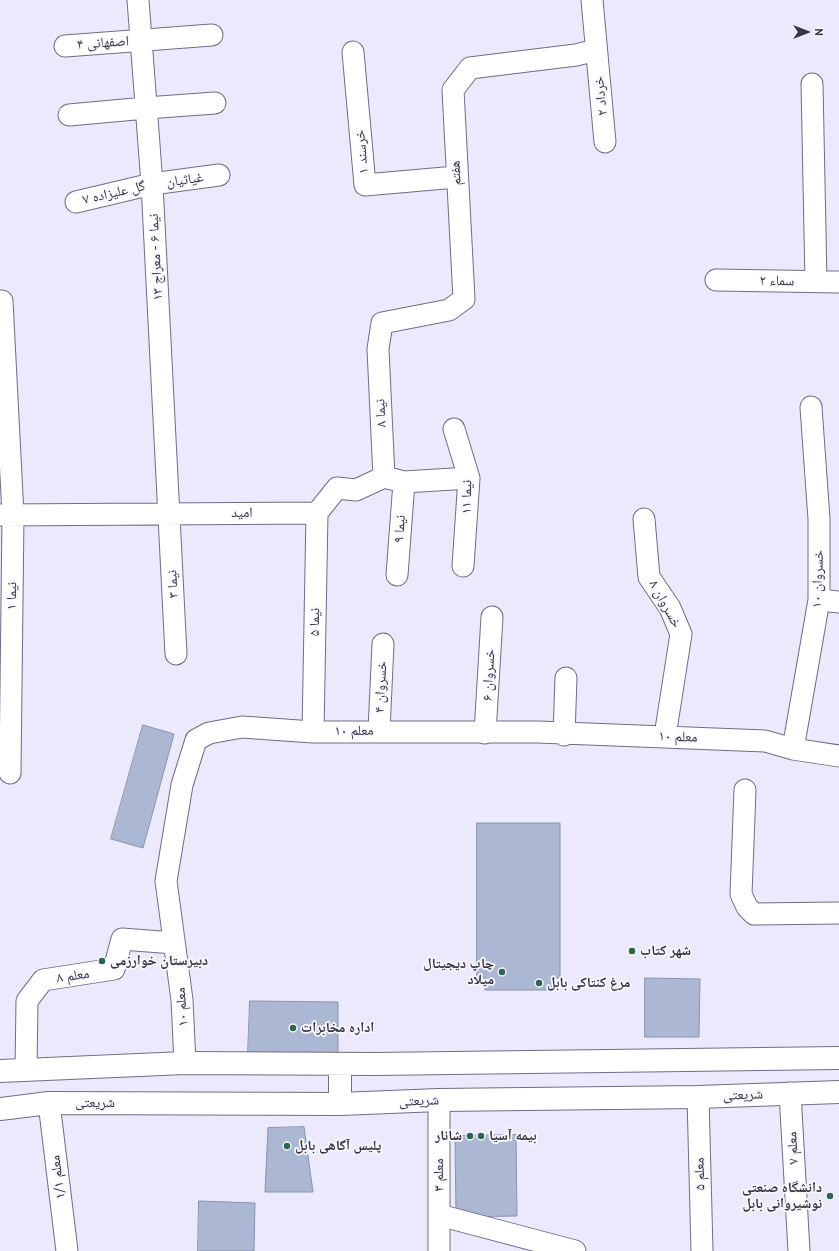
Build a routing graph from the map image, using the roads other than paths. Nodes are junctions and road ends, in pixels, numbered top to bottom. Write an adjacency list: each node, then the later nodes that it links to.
1 (138, 0): 4 (street, نیما ۶ - معراج ۱۳)
2 (592, 0): 6 (street, خرداد ۲)
3 (212, 35): 4 (street, اصفهانی ۴)
4 (141, 40): 5 (street, اصفهانی ۴); 10 (street, نیما ۶ - معراج ۱۳)
5 (65, 46)
6 (596, 50): 12 (street, خرداد ۲); 14 (street, هفتم)
7 (354, 52): 14 (street, خرسند ۱)
8 (812, 84): 18 (street)
9 (215, 103): 10 (street)
10 (146, 108): 11 (street); 15 (street, نیما ۶ - معراج ۱۳)
11 (69, 115)
12 (605, 142)
13 (219, 175): 15 (street, غیاثیان)
14 (456, 177): 21 (street, هفتم)
15 (152, 184): 16 (street, گل علیزاده ۷); 28 (street, نیما ۶ - معراج ۱۳)
16 (76, 202)
17 (716, 280): 18 (street, سماء ۲)
18 (816, 281): 19 (street, سماء ۲)
19 (839, 282)
20 (2, 301): 29 (street, نیما ۱)
21 (378, 349): 24 (street, نیما ۸)
22 (810, 407): 33 (street, خسروان ۱۰)
23 (454, 429): 25 (street, نیما ۱۱)
24 (384, 477): 26 (street); 27 (street)
25 (469, 478): 26 (street); 31 (street, نیما ۱۱)
26 (404, 482): 32 (street, نیما ۹)
27 (318, 513): 28 (street, امید); 40 (street, نیما ۵)
28 (169, 514): 29 (street, امید); 37 (street, نیما ۳)
29 (6, 515): 46 (street, نیما ۱)
30 (644, 519): 43 (street, خسروان ۸)
31 (463, 566)
32 (397, 575)
33 (819, 600): 34 (street); 44 (street, خسروان ۱۰)
34 (839, 602)
35 (492, 617): 41 (street, خسروان ۶)
36 (383, 644): 39 (street, خسروان ۴)
37 (176, 654)
38 (566, 678): 42 (street)
39 (379, 731): 40 (street, معلم ۱۰); 41 (street, معلم ۱۰)
40 (313, 732): 49 (street, معلم ۱۰)
41 (485, 733): 42 (street, معلم ۱۰)
42 (564, 734): 43 (street, معلم ۱۰)
43 (665, 736): 44 (street, معلم ۱۰)
44 (794, 749): 45 (street, معلم ۱۰)
45 (839, 756)
46 (10, 773)
47 (745, 790): 48 (street)
48 (839, 914)
49 (174, 943): 51 (street, معلم ۱۰); 53 (street, معلم ۸)
50 (839, 1058): 52 (main road)
51 (184, 1062): 52 (main road); 53 (main road)
52 (340, 1064): 60 (main road)
53 (26, 1070): 54 (main road)
54 (0, 1071)
55 (839, 1092): 56 (main road, شریعتی)
56 (790, 1093): 57 (main road, شریعتی); 67 (street, معلم ۷)
57 (698, 1097): 58 (main road, شریعتی); 66 (street, معلم ۵)
58 (439, 1100): 60 (main road, شریعتی); 62 (street, معلم ۳)
59 (49, 1103): 60 (main road, شریعتی); 61 (main road, شریعتی); 63 (street, معلم ۱/۱)
60 (340, 1104)
61 (0, 1109)
62 (439, 1215): 64 (street, معلم ۳); 65 (street)
63 (67, 1251)
64 (439, 1251)
65 (575, 1251)
66 (702, 1251)
67 (799, 1251)

